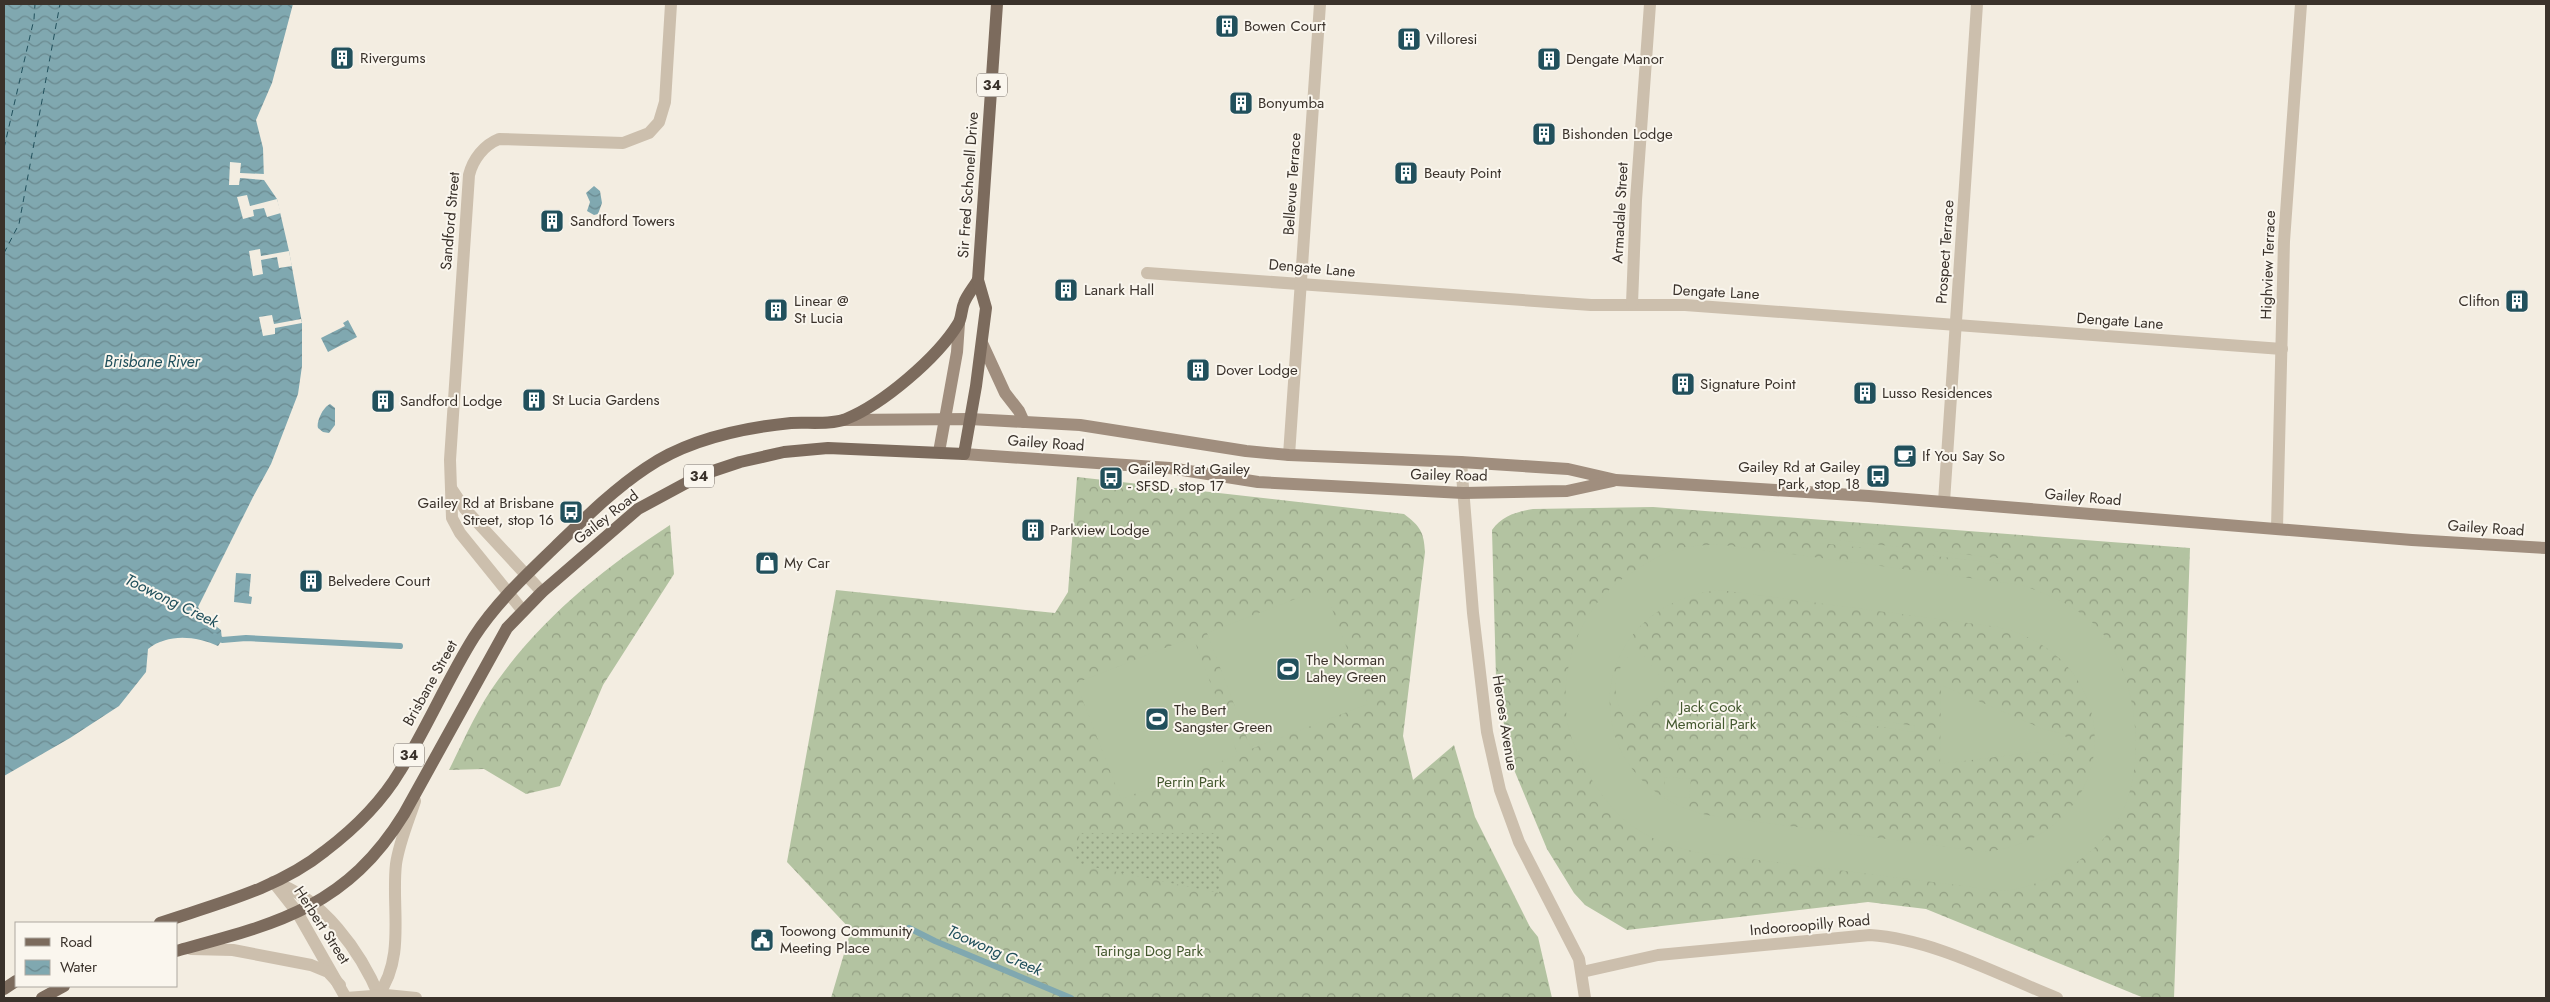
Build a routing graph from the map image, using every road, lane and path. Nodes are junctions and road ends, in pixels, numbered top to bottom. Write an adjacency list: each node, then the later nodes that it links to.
1 (671, 4): 24 (street, Sandford Street)
2 (997, 4): 8 (main road, Sir Fred Schonell Drive / 34)
3 (1320, 4): 9 (street, Bellevue Terrace)
4 (1650, 4): 10 (street, Armadale Street)
5 (1978, 4): 12 (street, Prospect Terrace)
6 (2301, 4): 14 (street, Highview Terrace)
7 (1147, 273): 9 (street, Dengate Lane)
8 (978, 280): 11 (main road, Sir Fred Schonell Drive / 34); 13 (main road, Sir Fred Schonell Drive / 34)
9 (1302, 284): 10 (street, Dengate Lane); 21 (street, Bellevue Terrace)
10 (1632, 304): 12 (street, Dengate Lane)
11 (959, 323): 15 (main road, Sir Fred Schonell Drive); 17 (main road, 34)
12 (1957, 326): 14 (street, Dengate Lane); 26 (street, Prospect Terrace)
13 (982, 343): 16 (main road, Sir Fred Schonell Drive / 34); 18 (main road)
14 (2282, 349): 27 (street, Highview Terrace)
15 (945, 419): 16 (main road, Gailey Road); 17 (main road, Gailey Road); 19 (main road, Sir Fred Schonell Drive)
16 (970, 419): 18 (main road, Gailey Road); 20 (main road, Sir Fred Schonell Drive / 34)
17 (844, 420): 29 (main road, Gailey Road / 34)
18 (1024, 422): 21 (main road, Gailey Road)
19 (939, 452): 20 (main road, Gailey Road / 34); 30 (main road, Gailey Road / 34)
20 (964, 454): 25 (main road, Gailey Road)
21 (1289, 456): 22 (main road, Gailey Road)
22 (1461, 462): 23 (main road, Gailey Road); 25 (street, Heroes Avenue)
23 (1616, 480): 25 (main road, Gailey Road); 26 (main road, Gailey Road)
24 (450, 486): 29 (street); 31 (street, Sandford Street)
25 (1463, 493): 39 (street, Heroes Avenue)
26 (1944, 502): 27 (main road, Gailey Road)
27 (2278, 528): 28 (main road, Gailey Road)
28 (2546, 548)
29 (527, 575): 30 (street); 31 (main road, Brisbane Street / 34)
30 (542, 592): 32 (main road, Gailey Road / 34)
31 (508, 595): 32 (street, Sandford Street); 34 (main road, Brisbane Street / 34)
32 (523, 611): 33 (main road, 34)
33 (423, 778): 35 (main road, 34); 44 (street)
34 (273, 882): 35 (street, Herbert Street); 36 (street, Herbert Street); 37 (main road, Brisbane Street / 34)
35 (312, 904): 36 (main road, 34); 44 (street, Herbert Street)
36 (297, 912): 38 (main road, 34); 41 (street, Herbert Street)
37 (163, 922)
38 (178, 950): 41 (street)
39 (1582, 972): 48 (street); 49 (street, Indooroopilly Road)
40 (15, 981): 43 (main road)
41 (340, 985): 46 (street, Herbert Street)
42 (62, 987): 45 (main road)
43 (4, 989)
44 (379, 996): 46 (street); 47 (street)
45 (42, 998)
46 (346, 998)
47 (416, 998)
48 (1585, 998)
49 (2057, 998)

